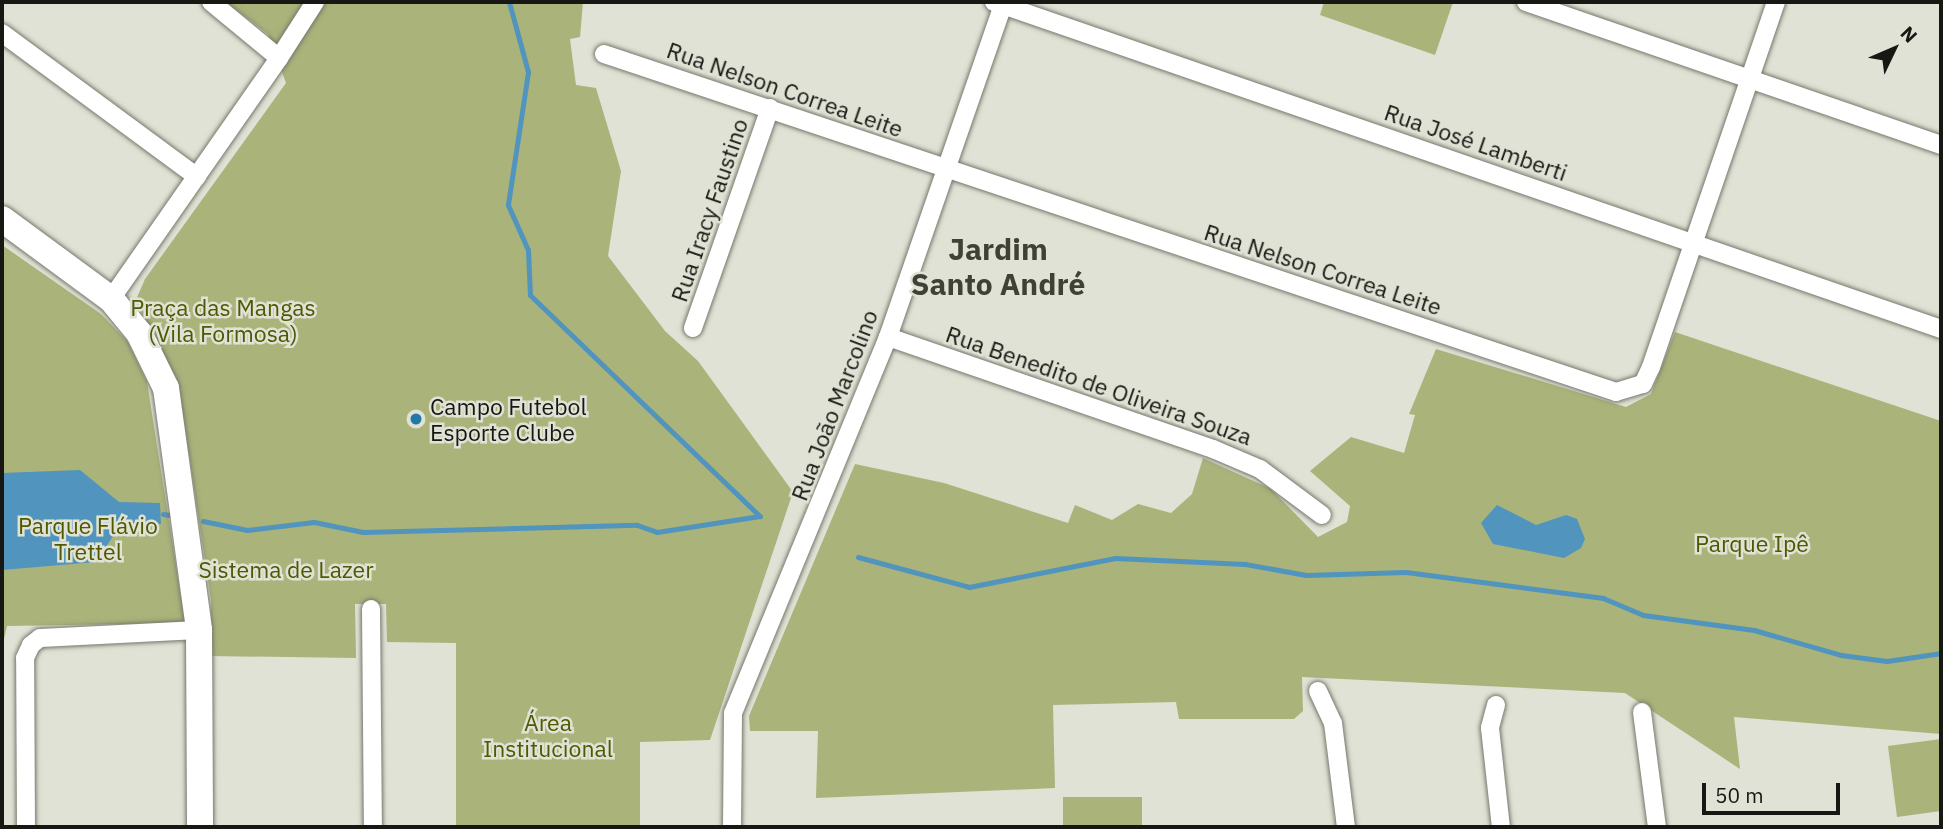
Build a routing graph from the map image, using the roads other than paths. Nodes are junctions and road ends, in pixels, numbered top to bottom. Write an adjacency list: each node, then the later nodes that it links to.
1 (211, 2): 8 (street)
2 (315, 2): 8 (street)
3 (1526, 2): 9 (street)
4 (1776, 2): 9 (street, Rua Nelson Correa Leite)
5 (1001, 3): 12 (street, Rua João Marcolino); 15 (street, Rua José Lamberti)
6 (2, 33): 13 (street)
7 (604, 54): 10 (street, Rua Nelson Correa Leite)
8 (279, 58): 13 (street)
9 (1749, 78): 11 (street); 15 (street, Rua Nelson Correa Leite)
10 (770, 108): 12 (street, Rua Nelson Correa Leite); 17 (street, Rua Iracy Faustino)
11 (1941, 145)
12 (947, 170): 15 (street, Rua Nelson Correa Leite); 19 (street, Rua João Marcolino)
13 (197, 177): 16 (street)
14 (2, 219): 16 (street)
15 (1693, 243): 18 (street, Rua José Lamberti)
16 (111, 299): 22 (street)
17 (693, 328)
18 (1941, 329)
19 (888, 337): 20 (street, Rua Benedito de Oliveira Souza); 29 (street, Rua João Marcolino)
20 (1322, 515)
21 (371, 609): 28 (street)
22 (199, 630): 26 (street); 27 (street)
23 (1318, 691): 30 (street)
24 (1496, 705): 31 (street)
25 (1642, 712): 32 (street)
26 (26, 827)
27 (200, 827)
28 (373, 827)
29 (732, 827)
30 (1346, 827)
31 (1501, 827)
32 (1657, 827)

